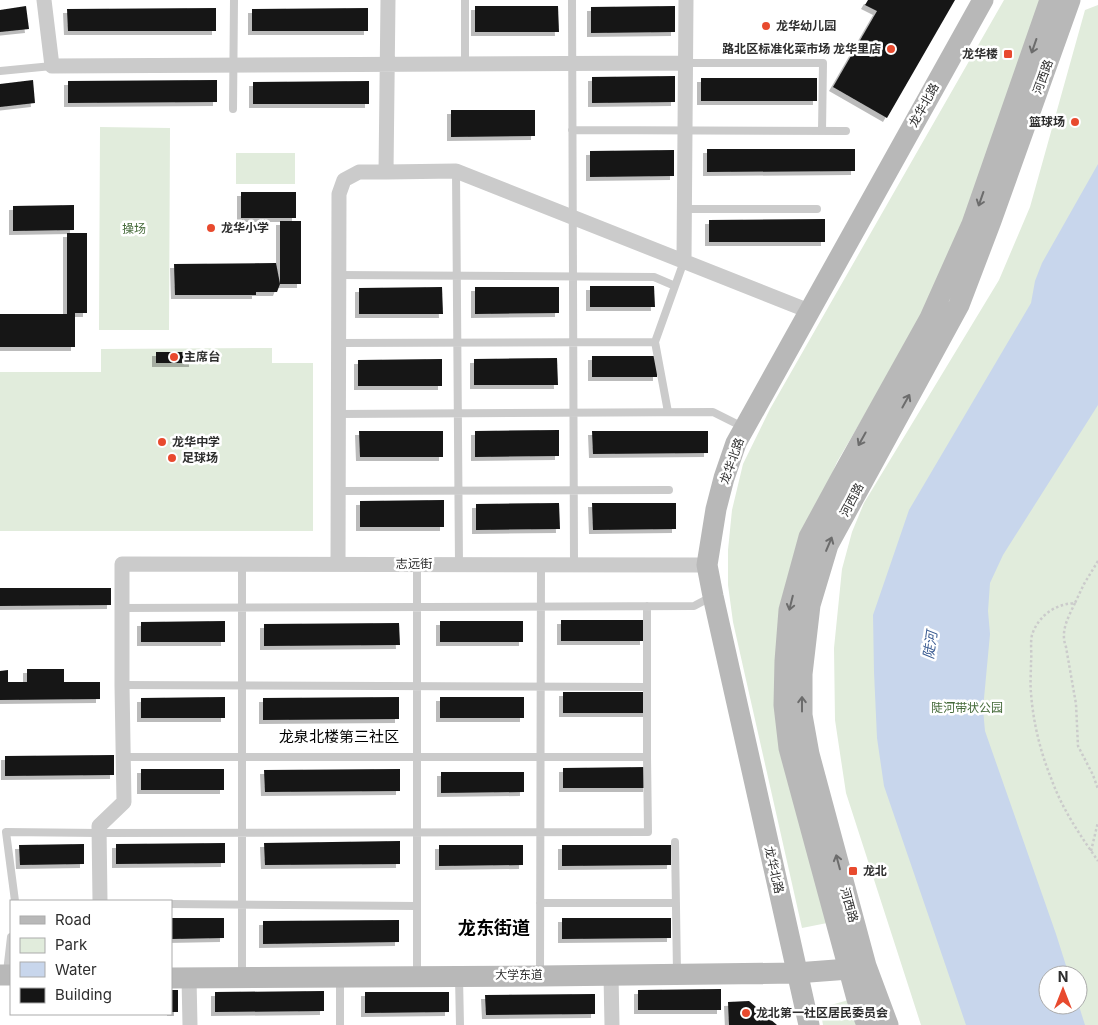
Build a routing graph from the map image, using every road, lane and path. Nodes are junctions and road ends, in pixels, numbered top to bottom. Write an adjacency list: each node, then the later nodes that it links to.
1 (44, 0): 15 (street)
2 (234, 0): 14 (lane)
3 (388, 0): 11 (street)
4 (465, 0): 12 (lane)
5 (572, 0): 13 (lane)
6 (686, 0): 10 (street)
7 (983, 0): 32 (main road, 龙华北路)
8 (1050, 0): 85 (main road, 河西路, one-way to 85)
9 (1070, 0): 85 (main road, 河西路, one-way to 9)
10 (686, 63): 13 (street); 19 (street); 20 (lane)
11 (387, 64): 12 (street); 14 (street); 22 (street)
12 (465, 64): 13 (street)
13 (572, 64): 18 (lane)
14 (233, 65): 15 (street); 17 (lane)
15 (52, 66): 16 (lane)
16 (0, 71)
17 (233, 109)
18 (572, 130): 19 (lane); 26 (lane)
19 (685, 130): 20 (lane); 24 (street)
20 (822, 131): 21 (lane)
21 (846, 131)
22 (386, 172): 23 (street); 28 (street)
23 (456, 172): 26 (street); 29 (lane)
24 (684, 209): 25 (lane); 27 (street)
25 (817, 209)
26 (572, 217): 27 (street); 30 (lane)
27 (684, 261): 31 (lane); 32 (street)
28 (339, 275): 29 (lane); 36 (street)
29 (457, 276): 30 (lane); 33 (lane)
30 (572, 277): 31 (lane); 34 (lane)
31 (676, 286): 35 (lane)
32 (809, 311): 41 (main road, 龙华北路)
33 (457, 342): 34 (lane); 36 (lane); 40 (lane)
34 (573, 342): 35 (lane); 38 (lane)
35 (655, 342): 37 (lane)
36 (339, 343): 39 (street)
37 (668, 412): 38 (lane); 41 (lane)
38 (573, 413): 40 (lane); 43 (lane)
39 (339, 414): 40 (lane); 45 (street)
40 (458, 414): 42 (lane)
41 (745, 427): 53 (main road, 龙华北路)
42 (458, 490): 43 (lane); 45 (lane); 50 (lane)
43 (573, 490): 44 (lane); 52 (lane)
44 (669, 490)
45 (338, 491): 48 (street)
46 (1098, 561): 55 (path)
47 (242, 564): 48 (street, 志远街); 57 (street, 志远街); 59 (lane)
48 (338, 564): 49 (street, 志远街)
49 (418, 564): 50 (street, 志远街); 60 (lane)
50 (459, 564): 51 (street, 志远街)
51 (541, 565): 52 (street, 志远街); 61 (lane)
52 (574, 565): 53 (street, 志远街)
53 (707, 565): 54 (main road, 龙华北路)
54 (713, 596): 56 (lane); 86 (main road, 龙华北路)
55 (1075, 602): 68 (path); 75 (path)
56 (647, 606): 57 (lane); 62 (lane)
57 (122, 608): 58 (street)
58 (122, 685): 59 (lane); 63 (street)
59 (242, 685): 60 (lane); 64 (lane)
60 (417, 686): 61 (lane); 65 (lane)
61 (541, 686): 62 (lane); 66 (lane)
62 (647, 687): 67 (lane)
63 (124, 757): 64 (lane); 73 (street)
64 (242, 757): 65 (lane); 72 (lane)
65 (417, 757): 66 (lane); 70 (lane)
66 (540, 757): 67 (lane); 71 (lane)
67 (647, 757): 71 (lane)
68 (1098, 789)
69 (1098, 822): 75 (path)
70 (417, 832): 71 (lane); 72 (lane); 83 (lane)
71 (540, 832): 79 (lane)
72 (242, 833): 73 (lane); 82 (lane)
73 (99, 834): 77 (lane); 78 (street)
74 (675, 842): 80 (lane)
75 (1091, 851): 76 (path)
76 (1098, 861)
77 (15, 900)
78 (100, 900)
79 (540, 903): 80 (lane); 92 (lane)
80 (676, 903): 87 (lane)
81 (172, 904): 82 (lane)
82 (242, 905): 83 (lane); 93 (lane)
83 (417, 906): 91 (lane)
84 (10, 945): 88 (lane)
85 (857, 967): 86 (main road, 大学东道); 101 (main road, 河西路); 102 (main road, 河西路)
86 (796, 973): 87 (main road, 大学东道); 100 (main road, 龙华北路)
87 (677, 974): 90 (main road, 大学东道)
88 (6, 975)
89 (459, 975): 91 (main road, 大学东道); 92 (main road, 大学东道); 98 (lane)
90 (611, 975): 92 (main road, 大学东道); 99 (street)
91 (417, 976): 94 (main road, 大学东道)
92 (540, 976)
93 (242, 977): 94 (main road, 大学东道); 95 (main road, 大学东道)
94 (340, 977): 97 (lane)
95 (180, 978): 96 (street)
96 (190, 1025)
97 (340, 1025)
98 (460, 1025)
99 (612, 1025)
100 (809, 1025)
101 (867, 1025)
102 (888, 1025)

